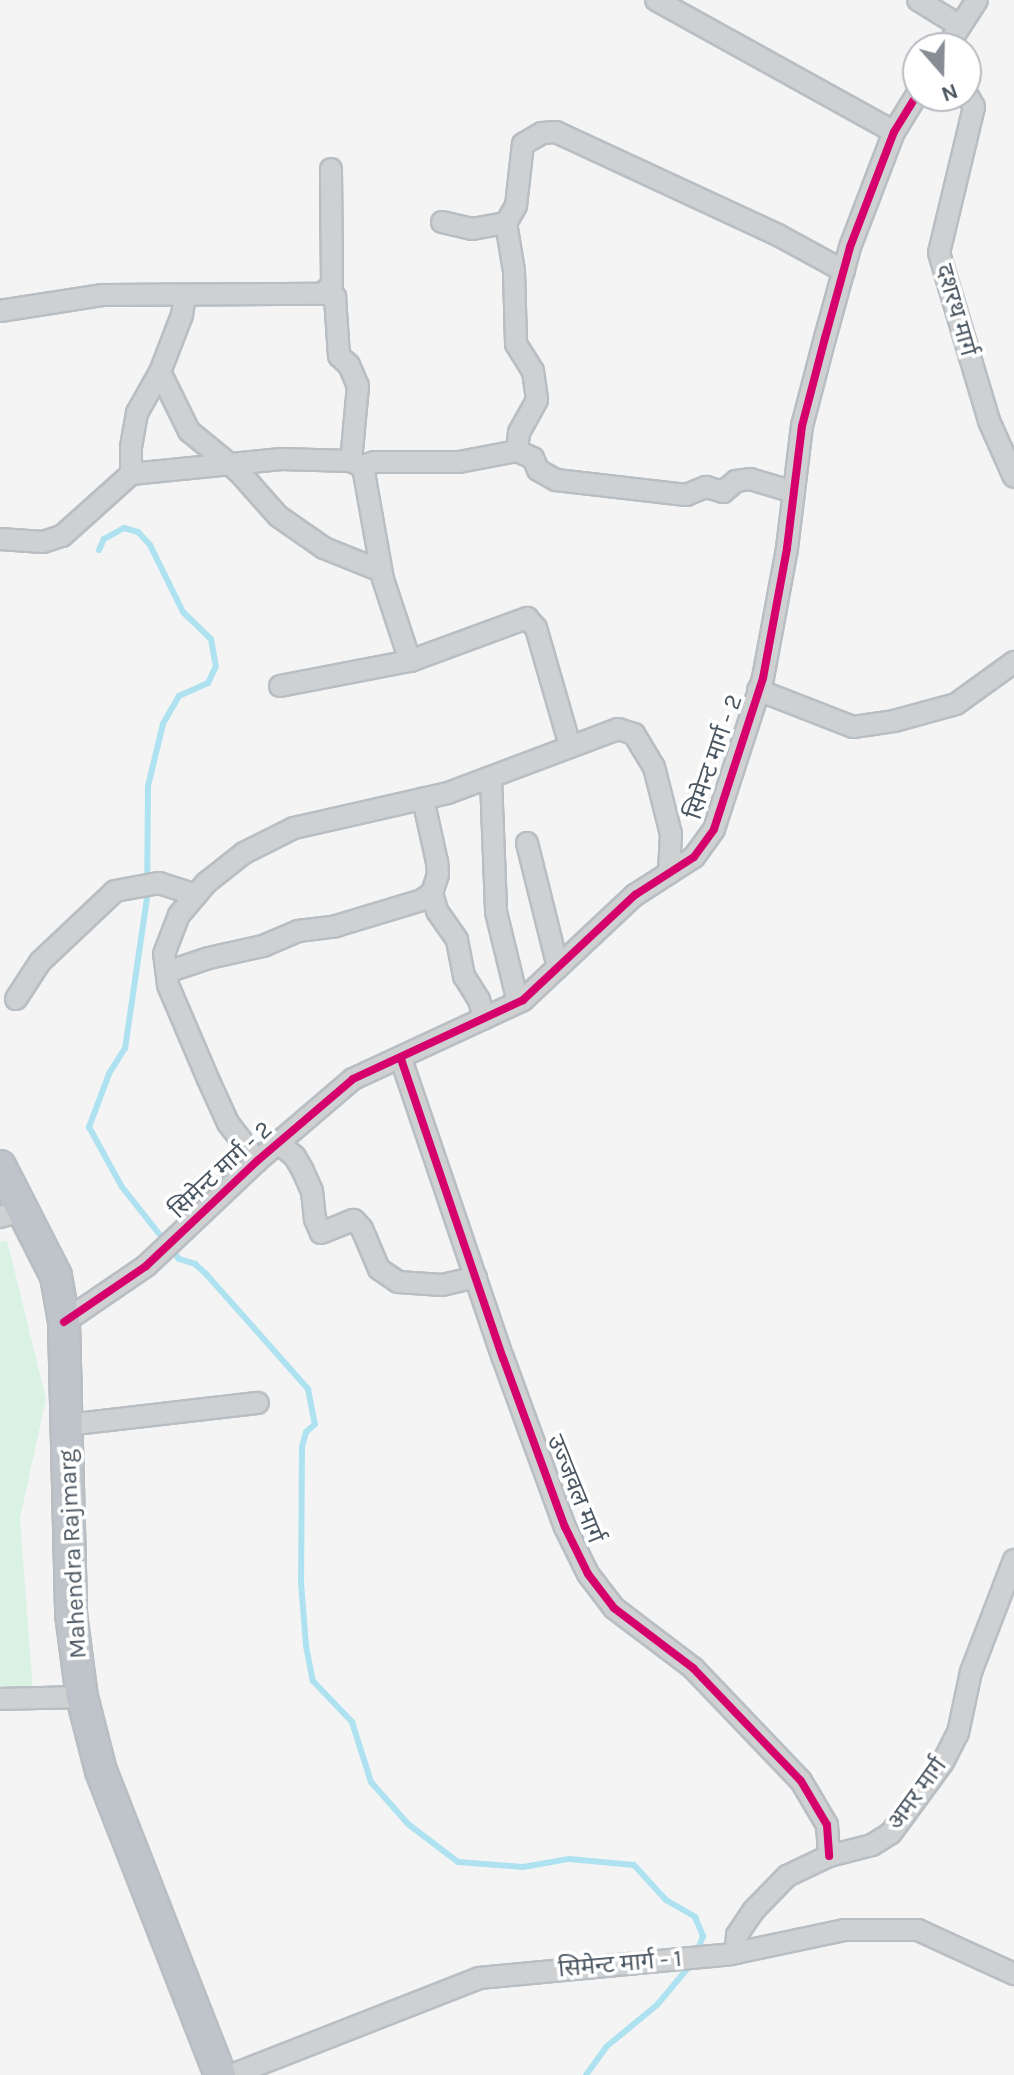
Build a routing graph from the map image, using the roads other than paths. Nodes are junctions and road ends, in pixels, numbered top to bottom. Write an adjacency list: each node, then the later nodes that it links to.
1 (656, 0): 8 (street)
2 (918, 0): 4 (street)
3 (977, 0): 4 (street)
4 (960, 26): 5 (street)
5 (956, 32)
6 (906, 112): 8 (street, सिमेन्ट मार्ग - 2)
7 (973, 112): 21 (street, दशरथ मार्ग)
8 (894, 132): 12 (street, सिमेन्ट मार्ग - 2)
9 (331, 169): 13 (street)
10 (442, 222): 11 (street)
11 (506, 223): 12 (street); 17 (street)
12 (844, 271): 22 (street, सिमेन्ट मार्ग - 2)
13 (323, 293): 14 (street); 19 (street)
14 (185, 295): 15 (street); 16 (street)
15 (0, 311)
16 (160, 372): 18 (street); 20 (street)
17 (517, 451): 19 (street); 22 (street)
18 (229, 464): 19 (street); 20 (street); 24 (street)
19 (356, 464): 24 (street)
20 (131, 474): 23 (street)
21 (1014, 477)
22 (794, 492): 28 (street, सिमेन्ट मार्ग - 2)
23 (0, 539)
24 (381, 571): 25 (street)
25 (410, 661): 27 (street); 29 (street)
26 (1014, 662): 28 (street)
27 (280, 686)
28 (758, 690): 33 (street, सिमेन्ट मार्ग - 2)
29 (570, 746): 30 (street); 33 (street)
30 (491, 779): 31 (street); 39 (street)
31 (423, 799): 34 (street); 35 (street)
32 (527, 843): 36 (street)
33 (669, 873): 36 (street, सिमेन्ट मार्ग - 2)
34 (432, 893): 37 (street); 40 (street)
35 (196, 895): 37 (street); 38 (street)
36 (558, 967): 39 (street, सिमेन्ट मार्ग - 2)
37 (167, 972): 43 (street)
38 (16, 999)
39 (518, 1002): 40 (street, सिमेन्ट मार्ग - 2)
40 (484, 1018): 41 (street, सिमेन्ट मार्ग - 2)
41 (401, 1059): 42 (street, सिमेन्ट मार्ग - 2); 46 (street, उज्जवल मार्ग)
42 (278, 1143): 43 (street, सिमेन्ट मार्ग - 2); 46 (street)
43 (257, 1161): 47 (street, सिमेन्ट मार्ग - 2)
44 (0, 1166): 45 (highway, Mahendra Rajmarg)
45 (12, 1213): 47 (highway, Mahendra Rajmarg)
46 (476, 1277): 53 (street, उज्जवल मार्ग)
47 (64, 1322): 49 (highway, Mahendra Rajmarg)
48 (258, 1403): 49 (street)
49 (67, 1425): 51 (highway, Mahendra Rajmarg)
50 (1014, 1560): 53 (street, अमर मार्ग)
51 (82, 1697): 52 (street); 56 (highway, Mahendra Rajmarg)
52 (0, 1699)
53 (829, 1856): 54 (street, अमर मार्ग)
54 (733, 1953): 55 (street, सिमेन्ट मार्ग - 1); 57 (street, सिमेन्ट मार्ग - 1)
55 (1014, 1974)
56 (220, 2075)
57 (232, 2075)

